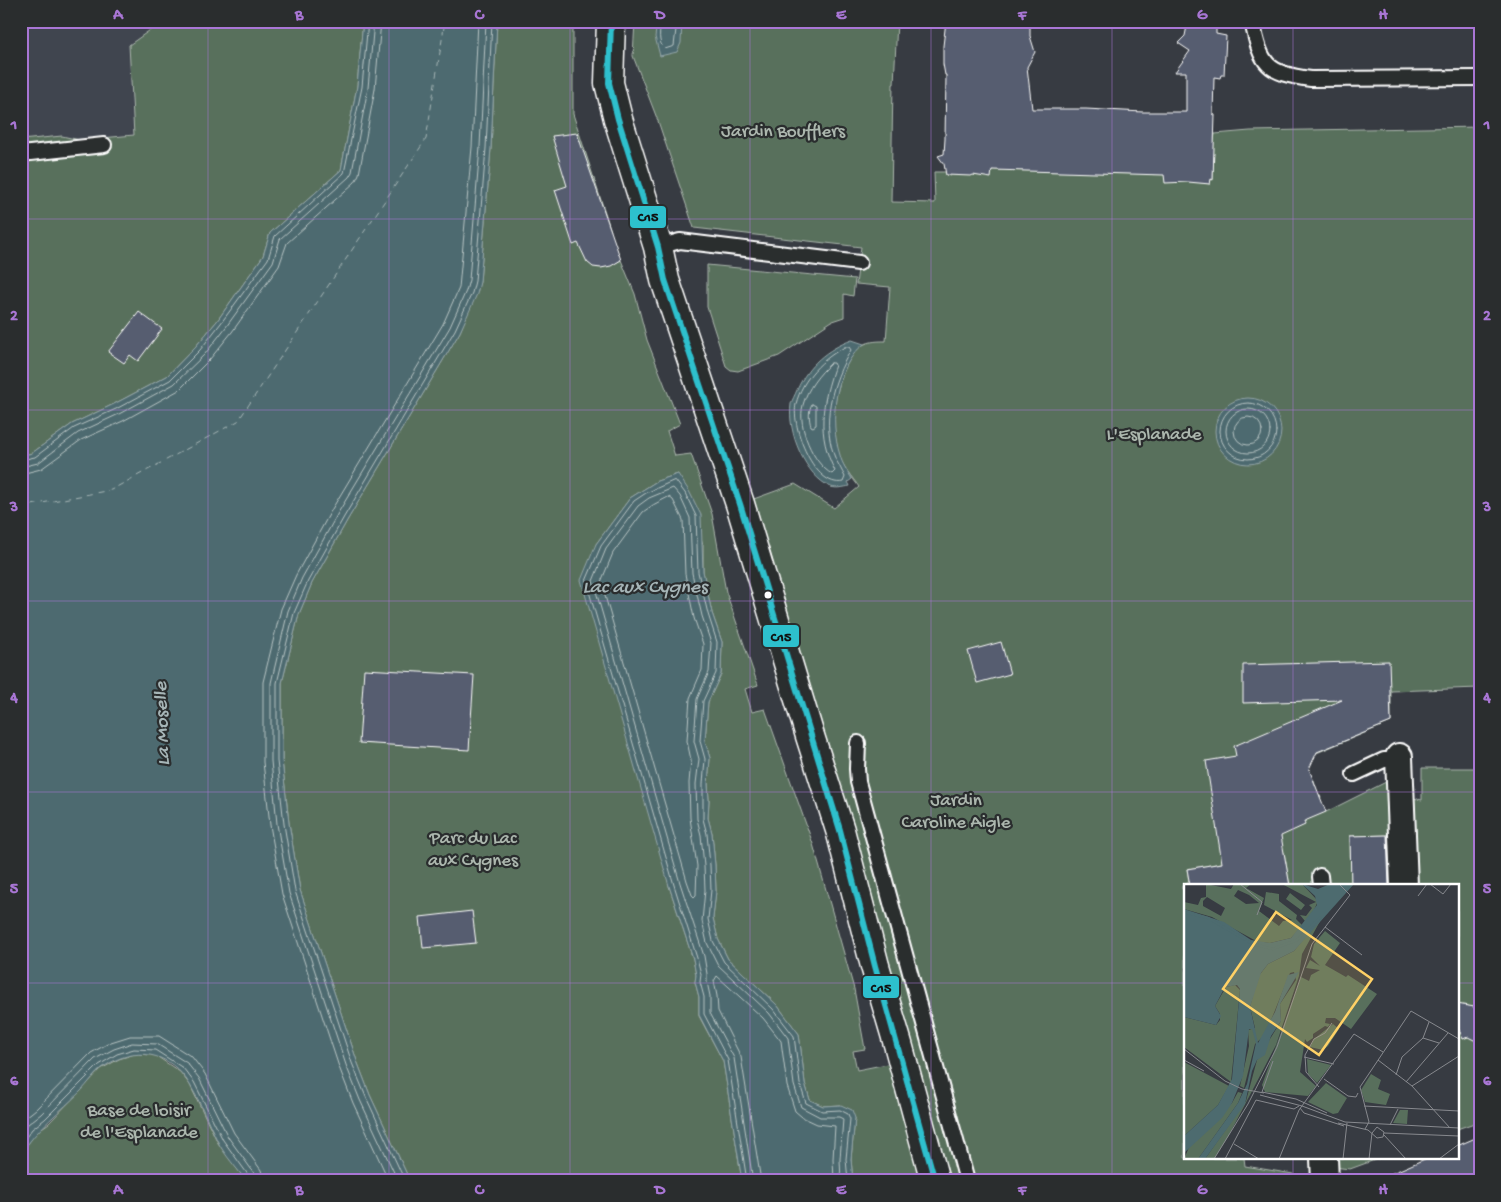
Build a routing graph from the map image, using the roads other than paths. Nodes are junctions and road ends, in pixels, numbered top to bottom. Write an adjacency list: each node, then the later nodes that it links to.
1 (611, 21): 6 (main road)
2 (1252, 21): 3 (lane)
3 (1480, 78)
4 (104, 146): 5 (lane)
5 (21, 154)
6 (658, 247): 7 (lane); 13 (main road)
7 (859, 263)
8 (858, 743): 14 (lane)
9 (1399, 758): 10 (lane); 11 (street)
10 (1354, 774)
11 (1404, 884)
12 (1324, 1160): 15 (street)
13 (935, 1181)
14 (967, 1181)
15 (1325, 1181)

